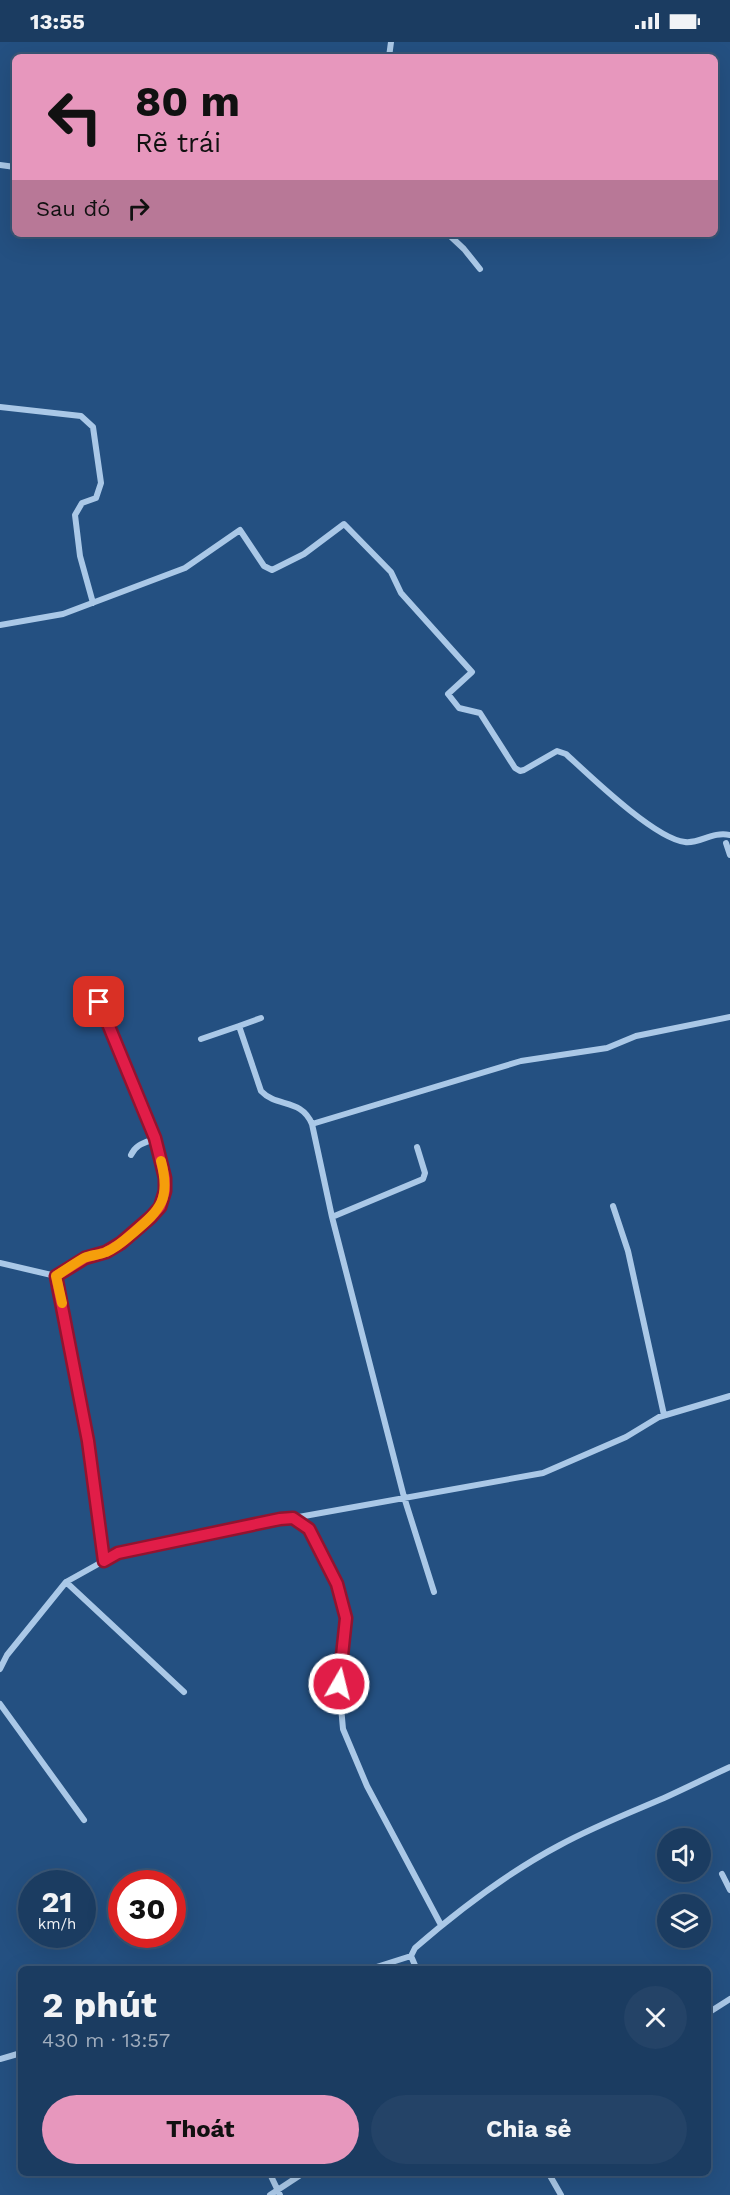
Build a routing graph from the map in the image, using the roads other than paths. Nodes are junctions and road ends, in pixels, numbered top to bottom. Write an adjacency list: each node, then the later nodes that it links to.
1 (451, 237): 2 (street)
2 (480, 269)
3 (0, 407): 4 (street)
4 (93, 603): 5 (street); 6 (street)
5 (0, 625)
6 (730, 835)
7 (726, 843): 8 (street)
8 (730, 855)
9 (99, 1002): 15 (street)
10 (730, 1017): 14 (street)
11 (261, 1018): 12 (street)
12 (239, 1026): 13 (street); 14 (street)
13 (201, 1039)
14 (312, 1124): 19 (street)
15 (155, 1139): 17 (street); 21 (street)
16 (417, 1148): 19 (street)
17 (131, 1155)
18 (613, 1206): 23 (street)
19 (332, 1216): 24 (street)
20 (0, 1263): 21 (street)
21 (56, 1276): 26 (street)
22 (730, 1396): 23 (street)
23 (664, 1415): 24 (street)
24 (404, 1497): 25 (street); 28 (street)
25 (293, 1518): 26 (street); 36 (street)
26 (104, 1561): 27 (street)
27 (66, 1582): 29 (street); 30 (street)
28 (434, 1592)
29 (0, 1670)
30 (184, 1692)
31 (0, 1704): 33 (street)
32 (730, 1767): 36 (street)
33 (84, 1820)
34 (722, 1874): 35 (street)
35 (730, 1890)
36 (441, 1925): 37 (street)
37 (411, 1956): 38 (street); 39 (street)
38 (380, 1966)
39 (415, 1966)
40 (730, 1999): 41 (street)
41 (711, 2011)
42 (18, 2054): 43 (street)
43 (0, 2059)
44 (271, 2176): 47 (street)
45 (299, 2176): 47 (street)
46 (550, 2176): 49 (street)
47 (279, 2192): 48 (street)
48 (270, 2195)
49 (561, 2195)

